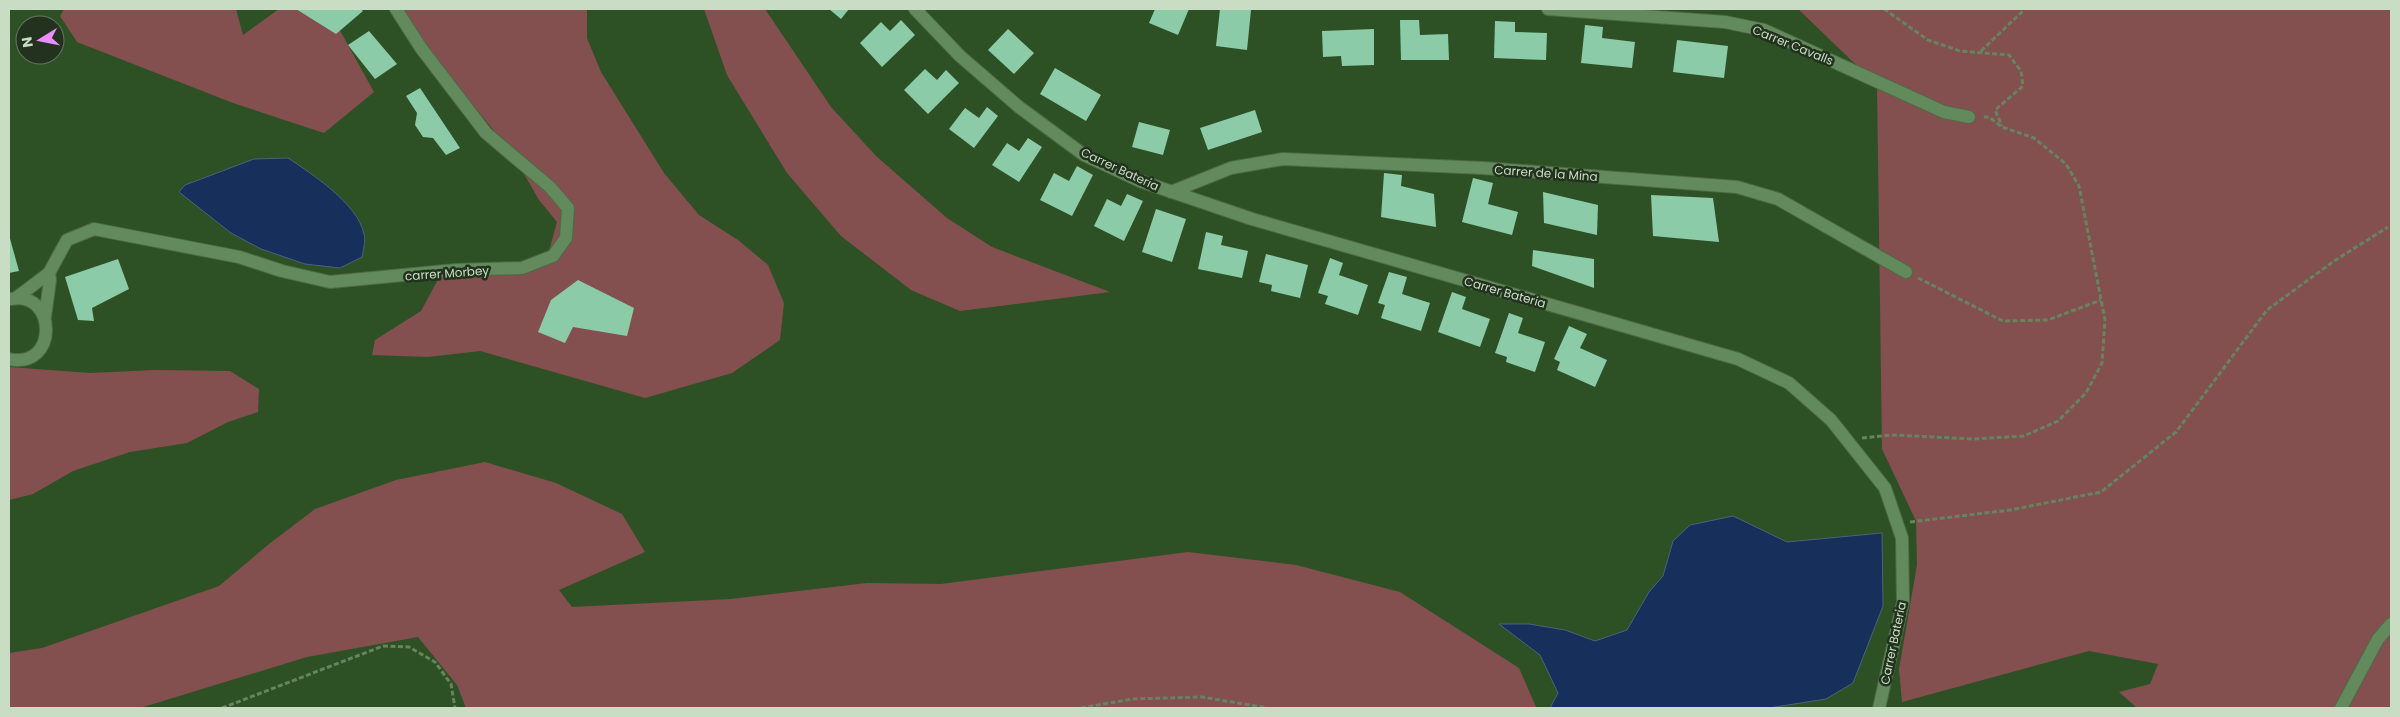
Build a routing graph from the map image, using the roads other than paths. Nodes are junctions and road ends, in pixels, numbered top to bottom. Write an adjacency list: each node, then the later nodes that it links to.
1 (396, 9): 7 (street, carrer Morbey)
2 (915, 9): 5 (street, Carrer Bateria)
3 (1548, 9): 4 (street, Carrer Cavalls)
4 (1969, 117)
5 (1171, 192): 6 (street, Carrer de la Mina); 12 (street, Carrer Bateria)
6 (1906, 272)
7 (49, 273): 8 (street, carrer Morbey); 9 (street, carrer Morbey)
8 (13, 299): 9 (street)
9 (45, 317): 10 (street, carrer Morbey)
10 (9, 359)
11 (2391, 624): 13 (street)
12 (1879, 708)
13 (2340, 708)

